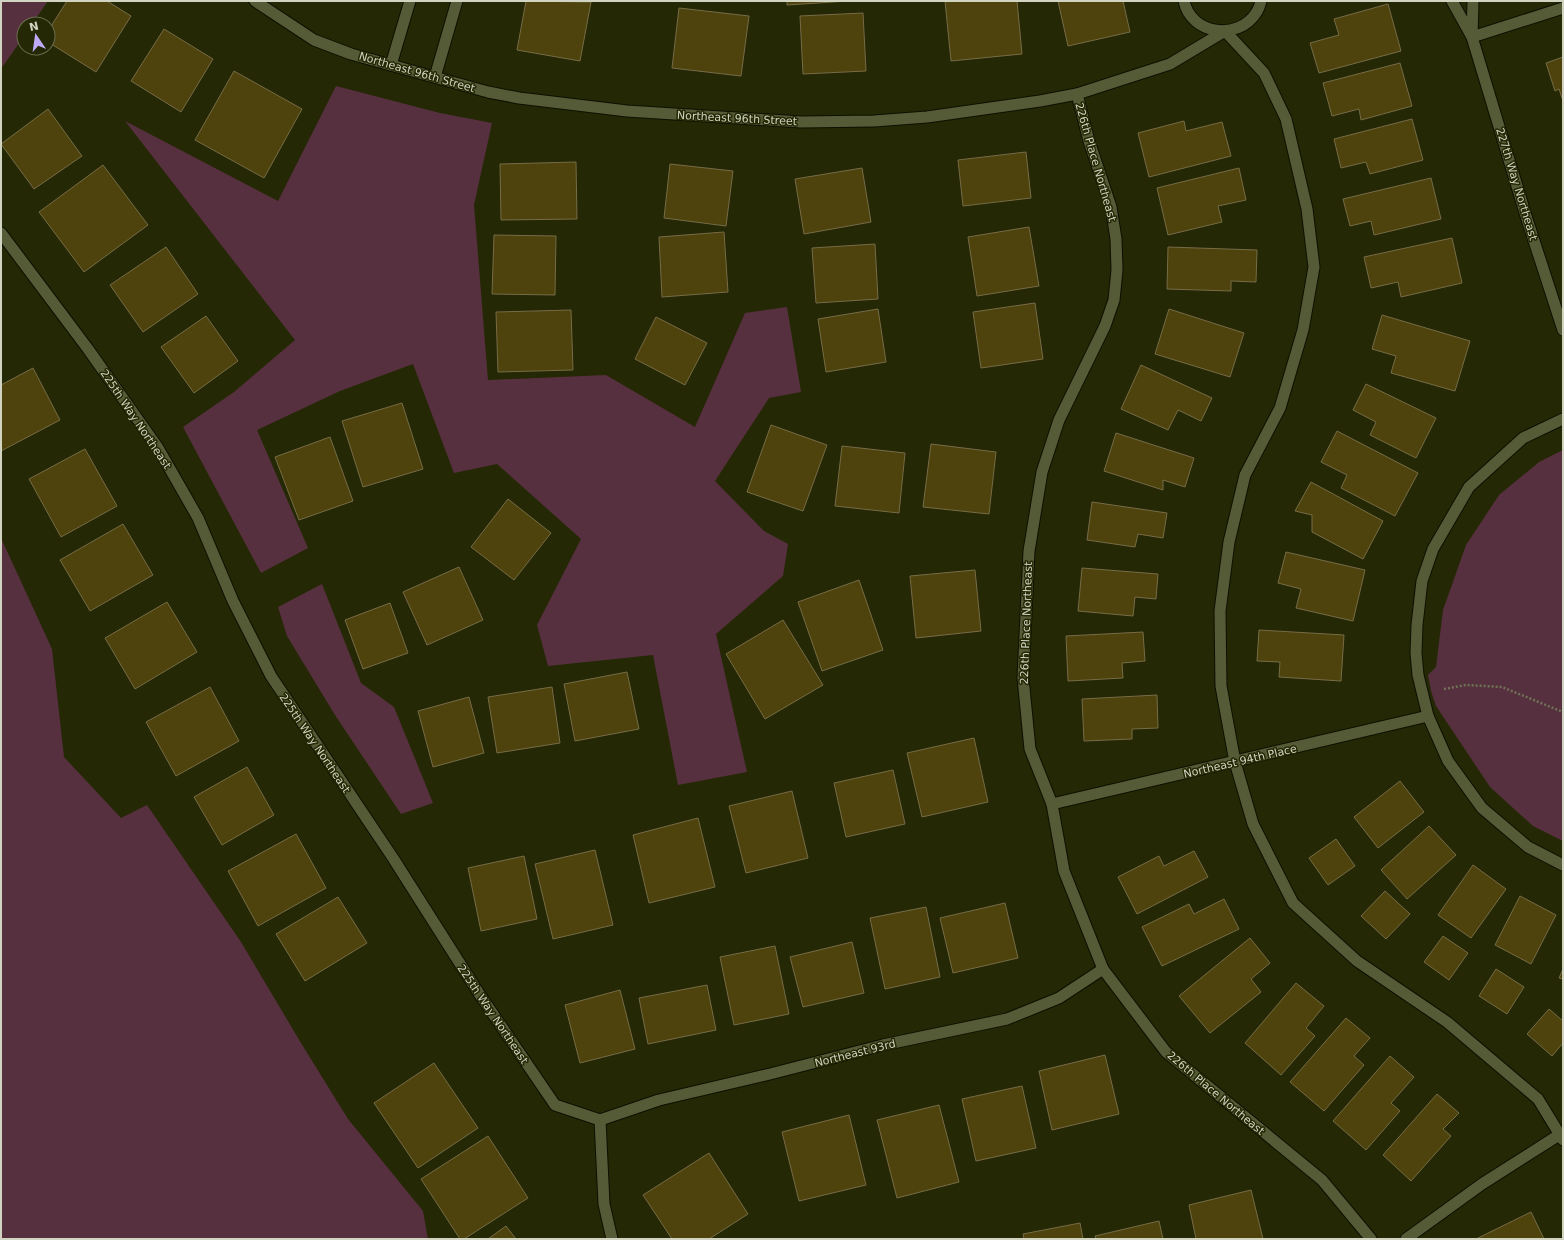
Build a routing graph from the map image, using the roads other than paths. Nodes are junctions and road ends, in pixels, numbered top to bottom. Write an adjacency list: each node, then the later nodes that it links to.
1 (255, 1): 11 (street, Northeast 96th Street)
2 (410, 1): 11 (street)
3 (457, 1): 12 (street)
4 (1184, 1): 9 (street)
5 (1261, 1): 9 (street, Northeast 96th Street)
6 (1452, 1): 10 (street, 227th Way Northeast)
7 (1473, 1): 10 (street, 227th Way Northeast)
8 (1563, 8): 10 (street)
9 (1225, 31): 13 (street, Northeast 96th Street); 18 (street)
10 (1472, 37): 15 (street, 227th Way Northeast)
11 (391, 65): 12 (street, Northeast 96th Street)
12 (436, 77): 13 (street, Northeast 96th Street)
13 (1077, 94): 19 (street, 226th Place Northeast)
14 (1, 233): 22 (street, 225th Way Northeast)
15 (1563, 330)
16 (1563, 419): 17 (street)
17 (1428, 716): 18 (street, Northeast 94th Place); 20 (street)
18 (1236, 762): 19 (street, Northeast 94th Place); 23 (street)
19 (1052, 804): 21 (street, 226th Place Northeast)
20 (1563, 865)
21 (1103, 969): 22 (street, Northeast 93rd); 25 (street, 226th Place Northeast)
22 (600, 1120): 24 (street)
23 (1561, 1137): 26 (street)
24 (612, 1239)
25 (1371, 1239)
26 (1406, 1239)

